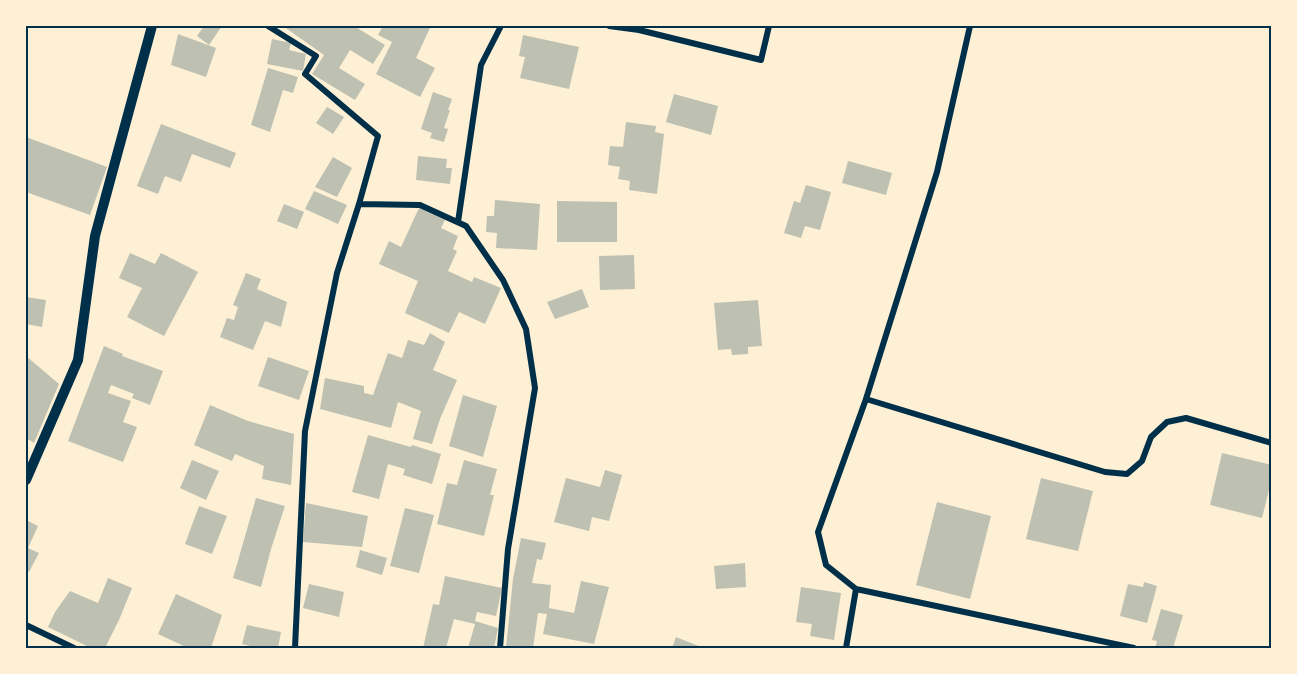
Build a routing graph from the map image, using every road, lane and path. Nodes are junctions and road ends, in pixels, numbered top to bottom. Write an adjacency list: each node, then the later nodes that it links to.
1 (152, 26): 11 (street)
2 (268, 26): 7 (street)
3 (501, 26): 8 (street)
4 (609, 26): 5 (street)
5 (769, 26)
6 (970, 26): 9 (street)
7 (359, 204): 8 (street); 15 (street)
8 (458, 222): 16 (street)
9 (866, 399): 10 (street); 12 (street)
10 (1272, 443)
11 (26, 480)
12 (856, 589): 17 (street); 18 (street)
13 (26, 625): 14 (street)
14 (74, 648)
15 (295, 648)
16 (500, 648)
17 (846, 648)
18 (1134, 648)

